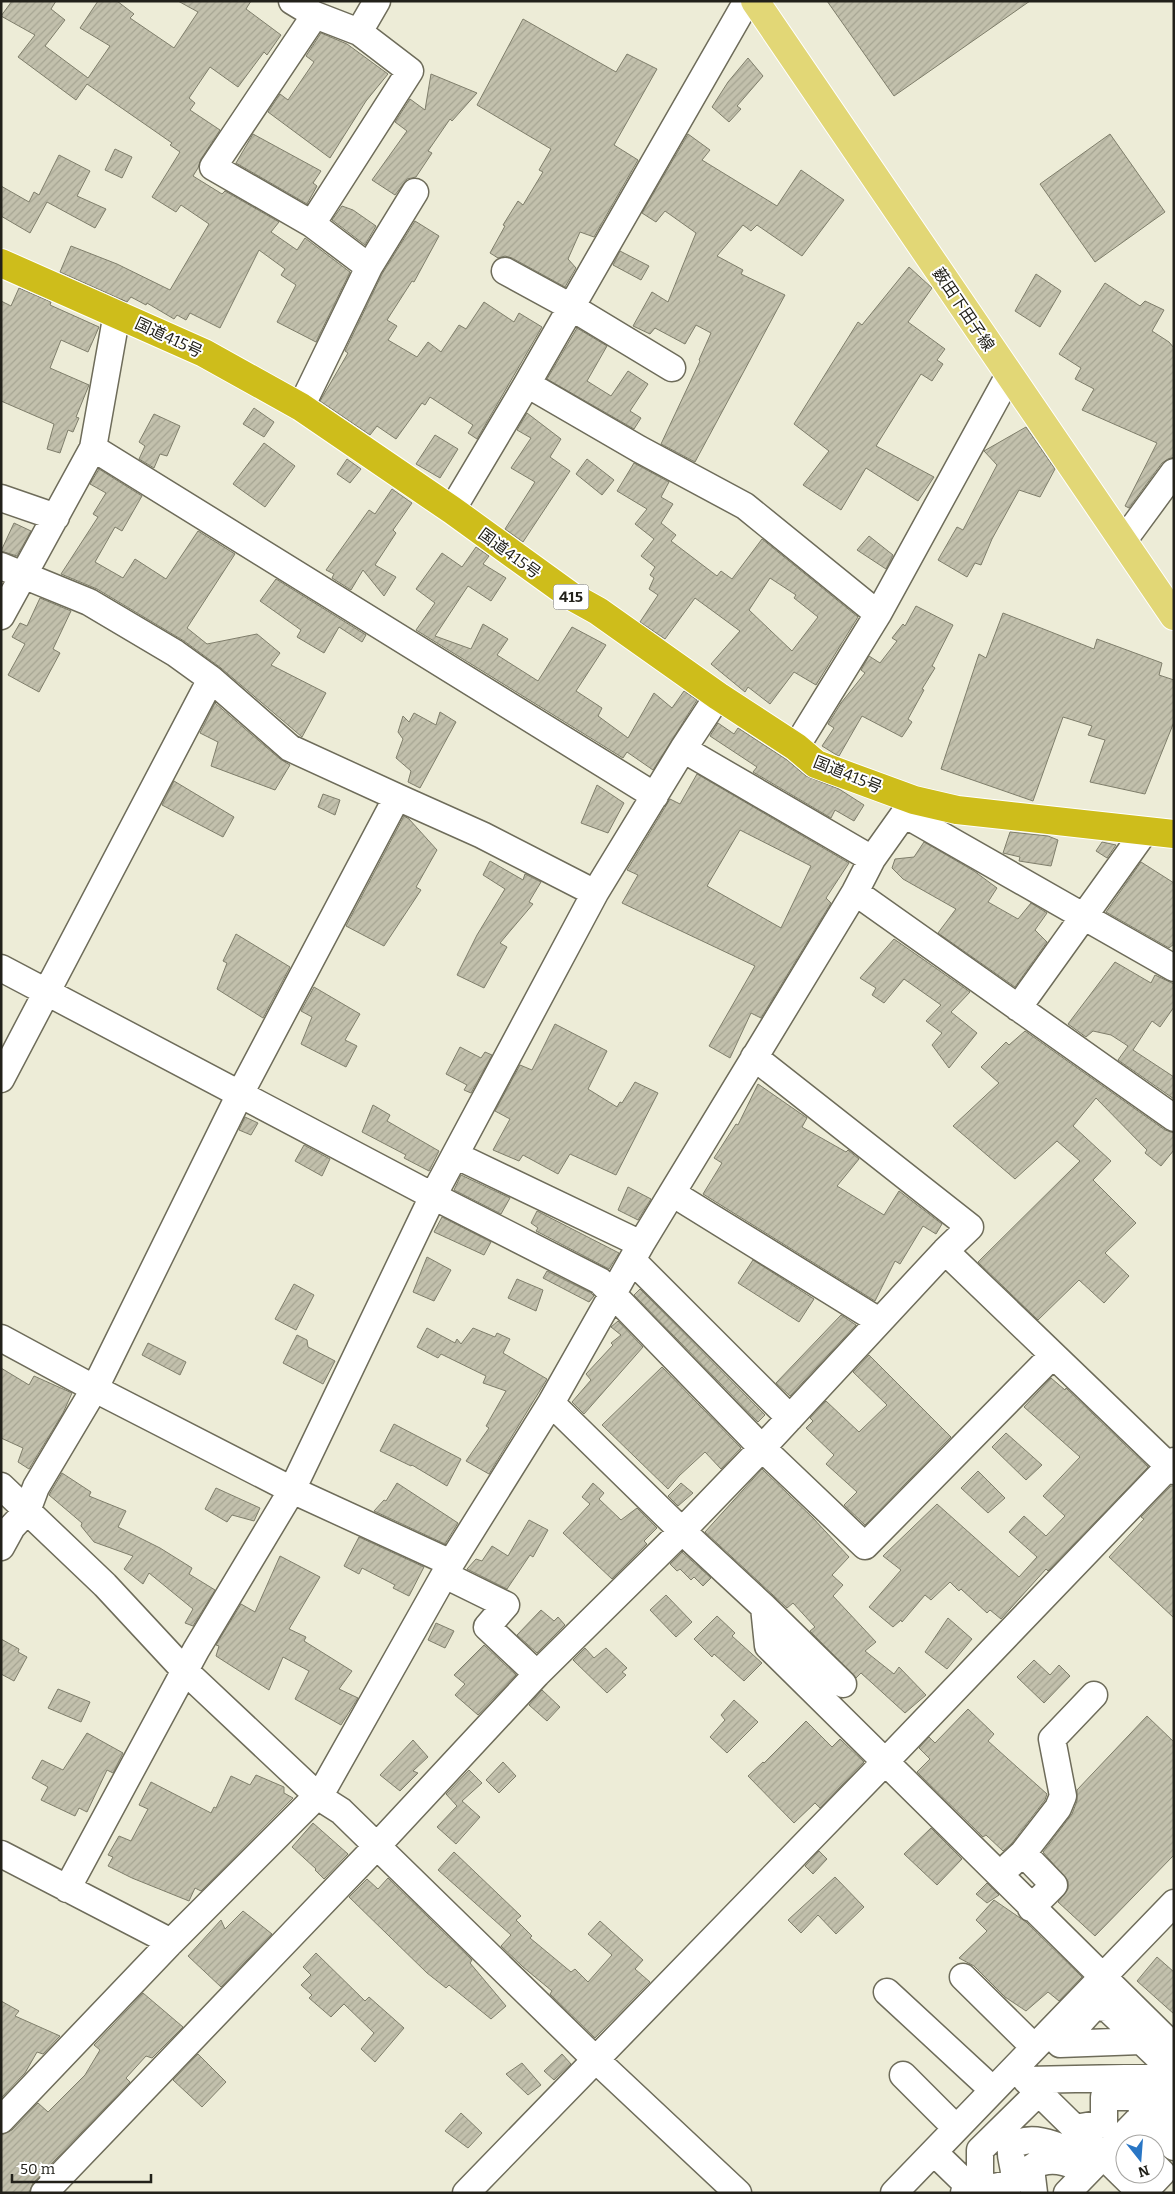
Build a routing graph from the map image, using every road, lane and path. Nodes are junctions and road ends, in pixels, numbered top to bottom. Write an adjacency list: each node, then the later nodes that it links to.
1 (292, 1): 5 (street)
2 (377, 1): 6 (street)
3 (747, 1): 12 (street)
4 (755, 1): 15 (main road, 薮田下田子線)
5 (315, 15): 6 (street); 8 (street)
6 (359, 32): 8 (street)
7 (415, 192): 10 (street)
8 (312, 224): 10 (street)
9 (1, 263): 13 (highway, 国道415号 / 415)
10 (369, 266): 17 (street)
11 (504, 271): 12 (street)
12 (571, 307): 14 (street); 16 (street)
13 (117, 313): 17 (highway, 国道415号 / 415); 18 (street)
14 (672, 368)
15 (1009, 375): 23 (main road, 薮田下田子線); 25 (street)
16 (527, 384): 21 (street); 25 (street)
17 (301, 407): 21 (highway, 国道415号 / 415)
18 (93, 448): 22 (street); 32 (street)
19 (1174, 472): 23 (street)
20 (1, 498): 22 (street)
21 (452, 510): 29 (highway, 国道415号 / 415)
22 (56, 517): 24 (street)
23 (1124, 540): 27 (main road, 薮田下田子線)
24 (13, 570): 26 (street); 28 (street)
25 (878, 614): 30 (street)
26 (1, 616)
27 (1174, 616)
28 (210, 679): 33 (street); 43 (street)
29 (718, 696): 30 (highway, 国道415号 / 415); 31 (street)
30 (796, 747): 34 (highway, 国道415号 / 415)
31 (683, 749): 32 (street); 37 (street)
32 (655, 796): 39 (street)
33 (397, 797): 39 (street); 47 (street)
34 (909, 807): 35 (highway, 国道415号 / 415); 37 (street); 40 (street)
35 (1145, 831): 36 (highway, 国道415号 / 415); 40 (street)
36 (1174, 834)
37 (872, 859): 38 (street)
38 (854, 892): 44 (street); 45 (street)
39 (595, 893): 49 (street)
40 (1085, 917): 42 (street); 44 (street)
41 (1, 968): 43 (street)
42 (1174, 968)
43 (48, 993): 46 (street); 47 (street)
44 (1018, 1008): 48 (street)
45 (754, 1058): 50 (street); 52 (street)
46 (1, 1079)
47 (240, 1094): 51 (street); 58 (street)
48 (1174, 1118)
49 (455, 1155): 51 (street); 53 (street)
50 (672, 1193): 53 (street); 55 (street)
51 (433, 1196): 54 (street); 64 (street)
52 (944, 1251): 55 (street); 57 (street)
53 (637, 1252): 54 (street); 60 (street)
54 (612, 1296): 59 (street); 61 (street)
55 (879, 1322): 60 (street)
56 (1, 1338): 58 (street)
57 (1052, 1356): 61 (street); 62 (street)
58 (95, 1388): 64 (street); 65 (street)
59 (551, 1403): 66 (street); 68 (street)
60 (790, 1418): 61 (street)
61 (762, 1448): 66 (street)
62 (1172, 1466): 74 (street)
63 (1, 1486): 65 (street)
64 (292, 1490): 68 (street); 70 (street)
65 (27, 1511): 67 (street); 70 (street)
66 (682, 1531): 69 (street); 71 (street)
67 (1, 1547)
68 (448, 1569): 71 (street); 75 (street)
69 (764, 1607): 72 (street); 74 (street)
70 (185, 1671): 75 (street); 80 (street)
71 (537, 1674): 76 (street)
72 (843, 1684)
73 (1094, 1695): 77 (street)
74 (886, 1762): 79 (street); 91 (street)
75 (319, 1797): 76 (street); 83 (street)
76 (376, 1847): 91 (street); 102 (street)
77 (1023, 1853): 79 (street); 82 (street)
78 (1, 1854): 80 (street)
79 (999, 1875): 82 (street)
80 (68, 1889): 83 (street)
81 (1174, 1903): 84 (street)
82 (1031, 1908): 84 (street)
83 (171, 1942): 97 (street)
84 (1101, 1977): 89 (street); 90 (street)
85 (963, 1978): 89 (street)
86 (886, 1992): 95 (street)
87 (1141, 2040): 88 (street); 88 (street); 92 (street)
88 (1060, 2044): 94 (street)
89 (1034, 2047): 95 (street)
90 (1174, 2047)
91 (595, 2059): 103 (street); 104 (street)
92 (1174, 2072)
93 (903, 2075): 98 (street)
94 (1032, 2086): 96 (street); 98 (street); 99 (street)
95 (993, 2090): 98 (street)
96 (1162, 2114): 99 (street); 99 (street)
97 (1, 2120)
98 (968, 2139): 100 (street); 101 (street); 105 (street)
99 (1089, 2149): 101 (street); 107 (street); 108 (street); 109 (street)
100 (944, 2162): 101 (street); 106 (street)
101 (970, 2191)
102 (44, 2193)
103 (466, 2193)
104 (738, 2193)
105 (894, 2193)
106 (914, 2193)
107 (1034, 2193)
108 (1067, 2193)
109 (1142, 2193)

